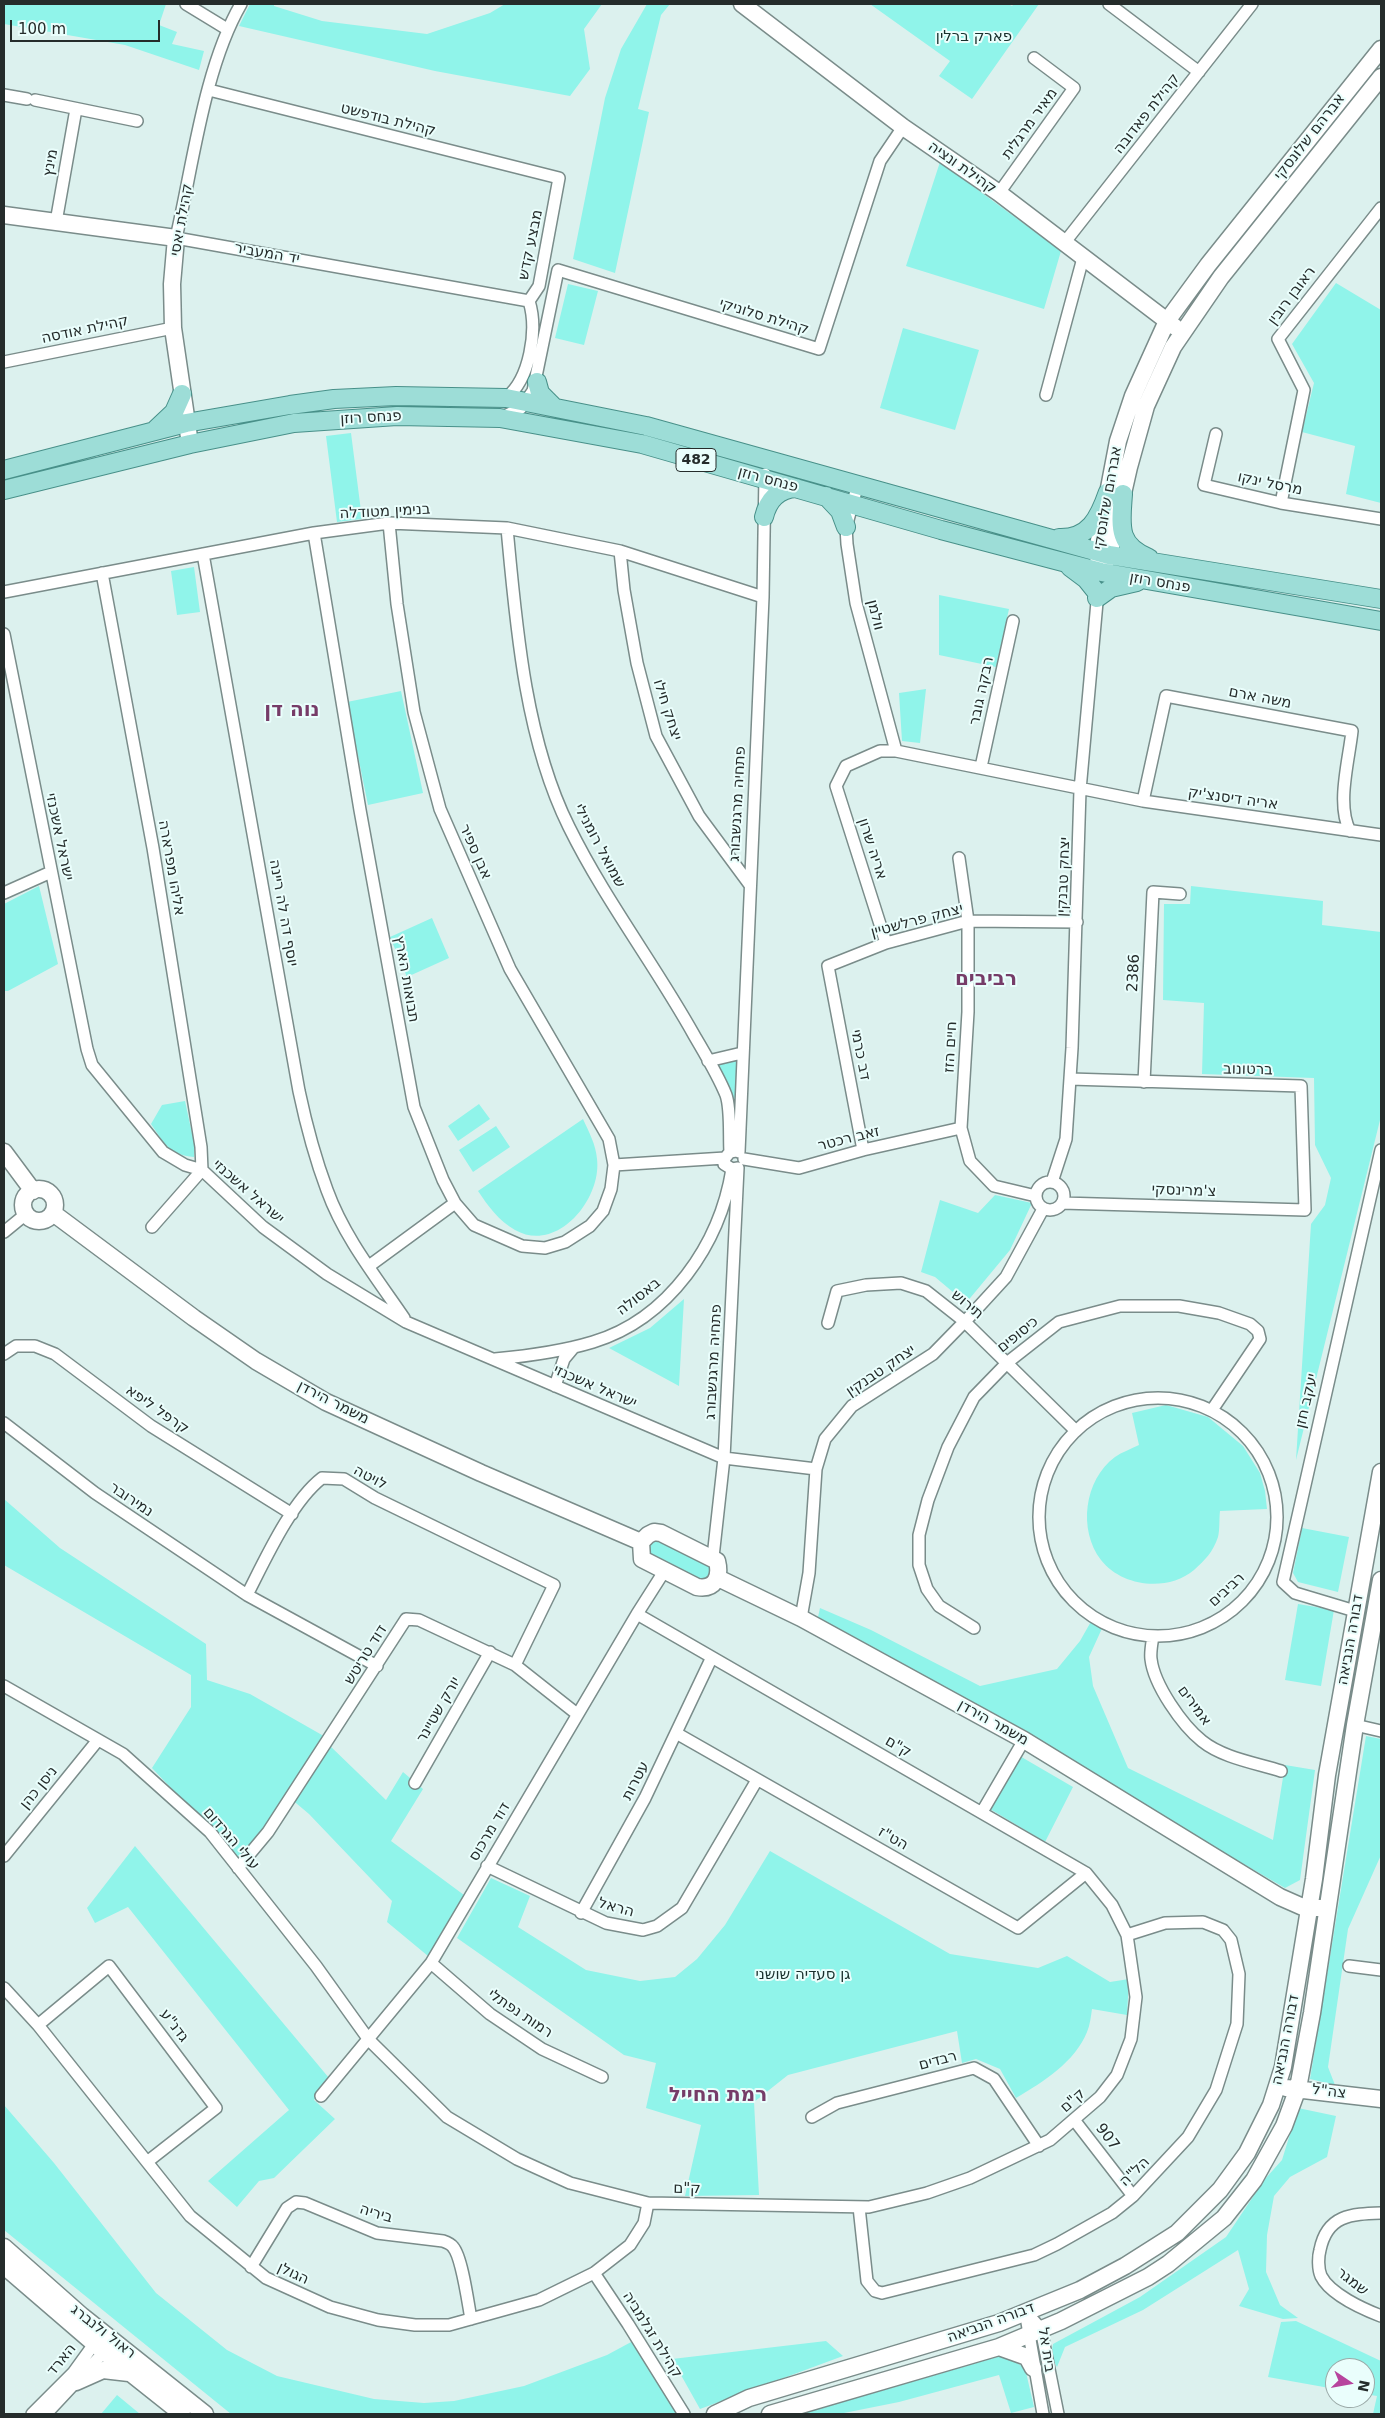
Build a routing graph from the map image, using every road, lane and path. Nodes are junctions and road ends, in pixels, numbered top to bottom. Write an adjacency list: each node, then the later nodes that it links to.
1 (186, 4): 7 (street)
2 (241, 4): 7 (street, קהילת יאסי)
3 (742, 4): 17 (street, קהילת ונציה)
4 (1109, 4): 6 (street)
5 (1252, 4): 11 (street, קהילת פאדובה)
6 (1123, 8): 11 (street)
7 (227, 29): 13 (street, קהילת יאסי)
8 (1381, 48): 10 (street, אברהם שלונסקי)
9 (1034, 58): 19 (street, מאיר מרגלית)
10 (1376, 66): 28 (street, אברהם שלונסקי)
11 (1199, 72): 24 (street, קהילת פאדובה)
12 (1381, 77): 30 (street, אברהם שלונסקי)
13 (209, 90): 18 (street, קהילת בודפשט); 23 (street, קהילת יאסי)
14 (4, 95): 15 (street)
15 (76, 109): 16 (street); 22 (street, מינץ)
16 (136, 120)
17 (903, 127): 19 (street, קהילת ונציה); 26 (street, קהילת סלוניקי)
18 (559, 178): 27 (street, מבצע קדש)
19 (999, 193): 24 (street, קהילת ונציה)
20 (1381, 208): 51 (street, ראובן רובין)
21 (4, 216): 22 (street, יד המעביר)
22 (56, 222): 23 (street, יד המעביר)
23 (176, 238): 27 (street, יד המעביר); 29 (street, קהילת יאסי)
24 (1065, 242): 25 (street, קהילת ונציה)
25 (1083, 258): 28 (street, קהילת ונציה); 34 (street)
26 (558, 270): 32 (street, מבצע קדש)
27 (529, 301): 35 (street, מבצע קדש)
28 (1167, 322): 30 (street, קהילת ונציה); 49 (street, אברהם שלונסקי)
29 (173, 328): 31 (street, קהילת אודסה); 33 (street, קהילת יאסי)
30 (1182, 332): 49 (street, אברהם שלונסקי)
31 (4, 362)
32 (537, 382): 36 (street, מבצע קדש); 37 (main road)
33 (182, 394): 39 (street, קהילת יאסי); 40 (main road)
34 (1046, 394)
35 (506, 398): 36 (main road, פנחס רוזן / 482); 39 (main road, פנחס רוזן / 482)
36 (526, 401): 37 (main road, פנחס רוזן / 482); 38 (street, מבצע קדש)
37 (554, 407): 43 (main road, פנחס רוזן / 482)
38 (500, 418): 42 (main road, פנחס רוזן / 482); 45 (main road, פנחס רוזן / 482)
39 (186, 423): 40 (main road, פנחס רוזן / 482); 42 (street, קהילת יאסי)
40 (154, 430): 44 (main road, פנחס רוזן / 482)
41 (1216, 434): 51 (street, מרסל ינקו)
42 (190, 444): 48 (main road, פנחס רוזן / 482)
43 (761, 458): 45 (street, פתחיה מרגנשבורג); 46 (main road, פנחס רוזן / 482)
44 (4, 470)
45 (765, 480): 47 (main road, פנחס רוזן / 482); 53 (street, פתחיה מרגנשבורג)
46 (858, 484): 52 (street, וולמן); 59 (main road, פנחס רוזן / 482)
47 (796, 488): 50 (main road, פנחס רוזן / 482); 53 (main road)
48 (4, 490)
49 (1116, 493): 59 (main road); 61 (street, אברהם שלונסקי); 64 (main road)
50 (826, 496): 52 (main road, פנחס רוזן / 482); 56 (main road)
51 (1281, 503): 54 (street, מרסל ינקו)
52 (853, 504): 56 (street, וולמן); 63 (main road, פנחס רוזן / 482)
53 (764, 517): 70 (street, פתחיה מרגנשבורג)
54 (1381, 519)
55 (389, 524): 57 (street, בנימין מטודלה); 58 (street, בנימין מטודלה); 101 (street, אבן ספיר)
56 (846, 527): 75 (street, וולמן)
57 (507, 528): 60 (street, בנימין מטודלה); 93 (street, שמואל רומנילי)
58 (314, 533): 62 (street, בנימין מטודלה); 107 (street, תבואות הארץ)
59 (1051, 538): 61 (main road, פנחס רוזן / 482)
60 (620, 551): 70 (street, בנימין מטודלה); 81 (street, יצחק חילו)
61 (1103, 553): 64 (main road, פנחס רוזן / 482); 65 (street, אברהם שלונסקי)
62 (203, 554): 66 (street, בנימין מטודלה); 114 (street, יוסף דה לה ריינה)
63 (1058, 560): 65 (main road, פנחס רוזן / 482); 69 (main road)
64 (1170, 566): 71 (main road, פנחס רוזן / 482)
65 (1101, 572): 67 (main road, פנחס רוזן / 482); 69 (street, יצחק טבנקין)
66 (102, 573): 68 (street, בנימין מטודלה); 102 (street, אליהו מפרארה)
67 (1147, 581): 69 (main road); 73 (main road, פנחס רוזן / 482)
68 (4, 592)
69 (1097, 596): 77 (street, יצחק טבנקין)
70 (763, 597): 82 (street, פתחיה מרגנשבורג)
71 (1381, 599)
72 (1013, 621): 76 (street, רבקה גובר)
73 (1381, 621)
74 (4, 634): 84 (street, ישראל אשכנזי)
75 (896, 751): 76 (street); 90 (street, אריה שרון)
76 (981, 767): 77 (street)
77 (1080, 790): 78 (street, אריה דיסנצ'יק); 89 (street, יצחק טבנקין)
78 (1143, 801): 79 (street, אריה דיסנצ'יק); 79 (street, משה ארם)
79 (1350, 831): 80 (street, אריה דיסנצ'יק)
80 (1381, 835)
81 (729, 854): 82 (street); 85 (street, יצחק חילו)
82 (751, 855): 85 (street, פתחיה מרגנשבורג)
83 (959, 858): 88 (street, חיים הזז)
84 (51, 872): 86 (street); 102 (street, ישראל אשכנזי)
85 (750, 885): 92 (street, פתחיה מרגנשבורג)
86 (4, 893)
87 (1180, 894): 95 (street, 2386)
88 (968, 921): 89 (street, יצחק פרלשטיין); 90 (street, יצחק פרלשטיין); 96 (street, חיים הזז)
89 (1077, 922): 94 (street, יצחק טבנקין)
90 (886, 943): 91 (street, יצחק פרלשטיין)
91 (828, 966): 97 (street, דב כרמי)
92 (742, 1053): 93 (street); 100 (street, פתחיה מרגנשבורג)
93 (708, 1061): 100 (street, שמואל רומנילי)
94 (1070, 1079): 95 (street, ברטונוב); 103 (street, יצחק טבנקין)
95 (1144, 1082): 109 (street, ברטונוב)
96 (961, 1128): 97 (street, זאב רכטר); 105 (street, חיים הזז)
97 (863, 1150): 100 (street, זאב רכטר)
98 (1381, 1150): 136 (street, יעקב חזן)
99 (4, 1152): 104 (street)
100 (735, 1160): 101 (street, זאב רכטר); 118 (street, באסולה); 126 (street, פתחיה מרגנשבורג)
101 (614, 1165): 107 (street, תבואות הארץ)
102 (202, 1170): 112 (street); 116 (street, ישראל אשכנזי)
103 (1052, 1182): 105 (street); 106 (street)
104 (33, 1191): 110 (street); 111 (street)
105 (1036, 1196): 108 (street)
106 (1062, 1202): 108 (street); 109 (street, צ'מרינסקי)
107 (455, 1203): 114 (street)
108 (1043, 1209): 115 (street, יצחק טבנקין)
109 (1304, 1210)
110 (53, 1213): 111 (street); 130 (street, משמר הירדן)
111 (26, 1214): 113 (street)
112 (152, 1227)
113 (4, 1232)
114 (369, 1266): 116 (street, יוסף דה לה ריינה)
115 (964, 1321): 117 (street, תירוש); 121 (street, תירוש); 127 (street, יצחק טבנקין)
116 (406, 1322): 120 (street, ישראל אשכנזי)
117 (828, 1323)
118 (574, 1347): 120 (street, באסולה); 122 (street)
119 (4, 1354): 129 (street, קרפל ליפא)
120 (492, 1359): 122 (street, ישראל אשכנזי)
121 (1008, 1362): 123 (street, כיסופים); 125 (street, תירוש); 139 (street, כיסופים)
122 (556, 1386): 126 (street, ישראל אשכנזי)
123 (1212, 1410): 125 (street, רביבים); 140 (street, רביבים)
124 (4, 1423): 135 (street, נמירובר)
125 (1076, 1431): 140 (street, רביבים)
126 (724, 1458): 127 (street, ישראל אשכנזי); 131 (street, פתחיה מרגנשבורג)
127 (816, 1469): 138 (street, יצחק טבנקין)
128 (1381, 1472): 136 (street, דבורה הנביאה)
129 (292, 1514): 135 (street, לויטה); 143 (street, לויטה)
130 (641, 1542): 131 (street); 132 (street)
131 (713, 1557): 133 (street)
132 (666, 1570): 133 (street); 137 (street, דוד מרכוס)
133 (718, 1578): 138 (street, משמר הירדן)
134 (1381, 1580): 147 (street, דבורה הנביאה)
135 (246, 1595): 144 (street)
136 (1356, 1611): 160 (street, דבורה הנביאה)
137 (637, 1614): 142 (street, ק"ם); 146 (street, דוד מרכוס)
138 (801, 1618): 151 (street, משמר הירדן)
139 (974, 1628)
140 (1153, 1636): 152 (street, אמירים)
141 (490, 1652): 143 (street, דוד טריטש); 144 (street, דוד טריטש); 154 (street, יורק שטיינר)
142 (711, 1659): 149 (street, עטרות); 155 (street, ק"ם)
143 (515, 1665): 146 (street, דוד טריטש)
144 (377, 1666): 158 (street, דוד טריטש)
145 (4, 1686): 150 (street, עולי הגרדום)
146 (577, 1714): 157 (street, דוד מרכוס)
147 (1355, 1725): 148 (street); 161 (street, דבורה הנביאה)
148 (1381, 1731)
149 (676, 1733): 153 (street, הט"ז); 162 (street, עטרות)
150 (98, 1740): 156 (street, ניסן כהן); 158 (street, עולי הגרדום)
151 (1024, 1740): 155 (street); 160 (street, משמר הירדן)
152 (1281, 1771)
153 (757, 1780): 159 (street, הט"ז); 162 (street, הראל)
154 (415, 1783)
155 (982, 1812): 159 (street, ק"ם)
156 (4, 1856)
157 (487, 1866): 162 (street, הראל); 164 (street, דוד מרכוס)
158 (238, 1868): 169 (street, עולי הגרדום)
159 (1086, 1873): 163 (street, ק"ם)
160 (1311, 1903): 161 (street, משמר הירדן); 172 (street, דבורה הנביאה)
161 (1327, 1907): 171 (street, דבורה הנביאה)
162 (580, 1913)
163 (1127, 1935): 176 (street, ק"ם); 179 (street, הל"ה)
164 (430, 1963): 169 (street, דוד מרכוס); 170 (street, רמות נפתלי)
165 (1349, 1966): 166 (street)
166 (1381, 1970)
167 (4, 1988): 168 (street, הגולן)
168 (38, 2025): 178 (street, הגולן); 178 (street, גדנ"ע)
169 (370, 2040): 173 (street, דוד מרכוס); 180 (street, ק"ם)
170 (602, 2077)
171 (1298, 2088): 172 (street, צה"ל); 174 (street, צה"ל); 190 (street, דבורה הנביאה)
172 (1277, 2089): 187 (street, דבורה הנביאה)
173 (321, 2096)
174 (1381, 2099)
175 (812, 2117): 177 (street, רבדים)
176 (1075, 2121): 177 (street, ק"ם); 179 (street, 907)
177 (1038, 2146): 181 (street, ק"ם)
178 (147, 2162): 185 (street, הגולן)
179 (1133, 2196): 181 (street, הל"ה)
180 (648, 2203): 181 (street, ק"ם); 186 (street, הגולן)
181 (860, 2207)
182 (1381, 2213): 188 (street, שמגר)
183 (4, 2247): 191 (street, ראול ולנברג)
184 (4, 2266): 191 (street, ראול ולנברג)
185 (251, 2267): 189 (street, הגולן); 189 (street, ביריה)
186 (594, 2273): 189 (street, הגולן); 200 (street, קהילת זגלמביה)
187 (1025, 2312): 190 (street, בית אל); 201 (street, דבורה הנביאה)
188 (1381, 2316)
189 (471, 2319)
190 (1035, 2332): 192 (street, דבורה הנביאה); 193 (street, בית אל); 204 (street, בית אל)
191 (102, 2344): 194 (street, ראול ולנברג); 195 (street, הארד); 196 (street, הארד); 199 (street, ראול ולנברג)
192 (999, 2346): 193 (street); 202 (street, דבורה הנביאה)
193 (1034, 2368): 203 (street, בית אל)
194 (131, 2374): 195 (street); 198 (street, ראול ולנברג)
195 (76, 2382): 197 (street, הארד)
196 (32, 2414)
197 (46, 2414)
198 (182, 2414)
199 (205, 2414)
200 (684, 2414)
201 (715, 2414)
202 (770, 2414)
203 (1043, 2414)
204 (1058, 2414)

